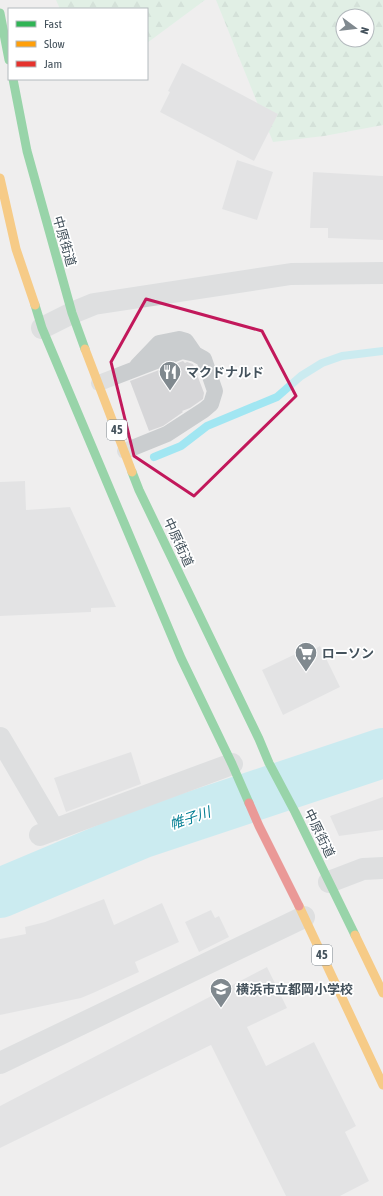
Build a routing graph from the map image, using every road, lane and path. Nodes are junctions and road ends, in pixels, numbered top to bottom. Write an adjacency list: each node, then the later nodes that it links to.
1 (0, 13): 2 (main road)
2 (8, 55)
3 (13, 80): 6 (main road, 中原街道 / 45)
4 (0, 178): 7 (main road, 45)
5 (383, 273): 6 (street)
6 (72, 313): 7 (street); 8 (main road, 中原街道 / 45)
7 (42, 328): 11 (main road, 45)
8 (99, 384): 9 (main road, 中原街道 / 45); 9 (lane)
9 (125, 451): 13 (main road, 中原街道 / 45)
10 (0, 738): 11 (street)
11 (232, 764): 14 (main road, 45)
12 (383, 868): 13 (street)
13 (329, 882): 15 (main road, 中原街道 / 45)
14 (304, 916): 16 (street); 17 (main road, 45)
15 (383, 992)
16 (0, 1064)
17 (383, 1085)

